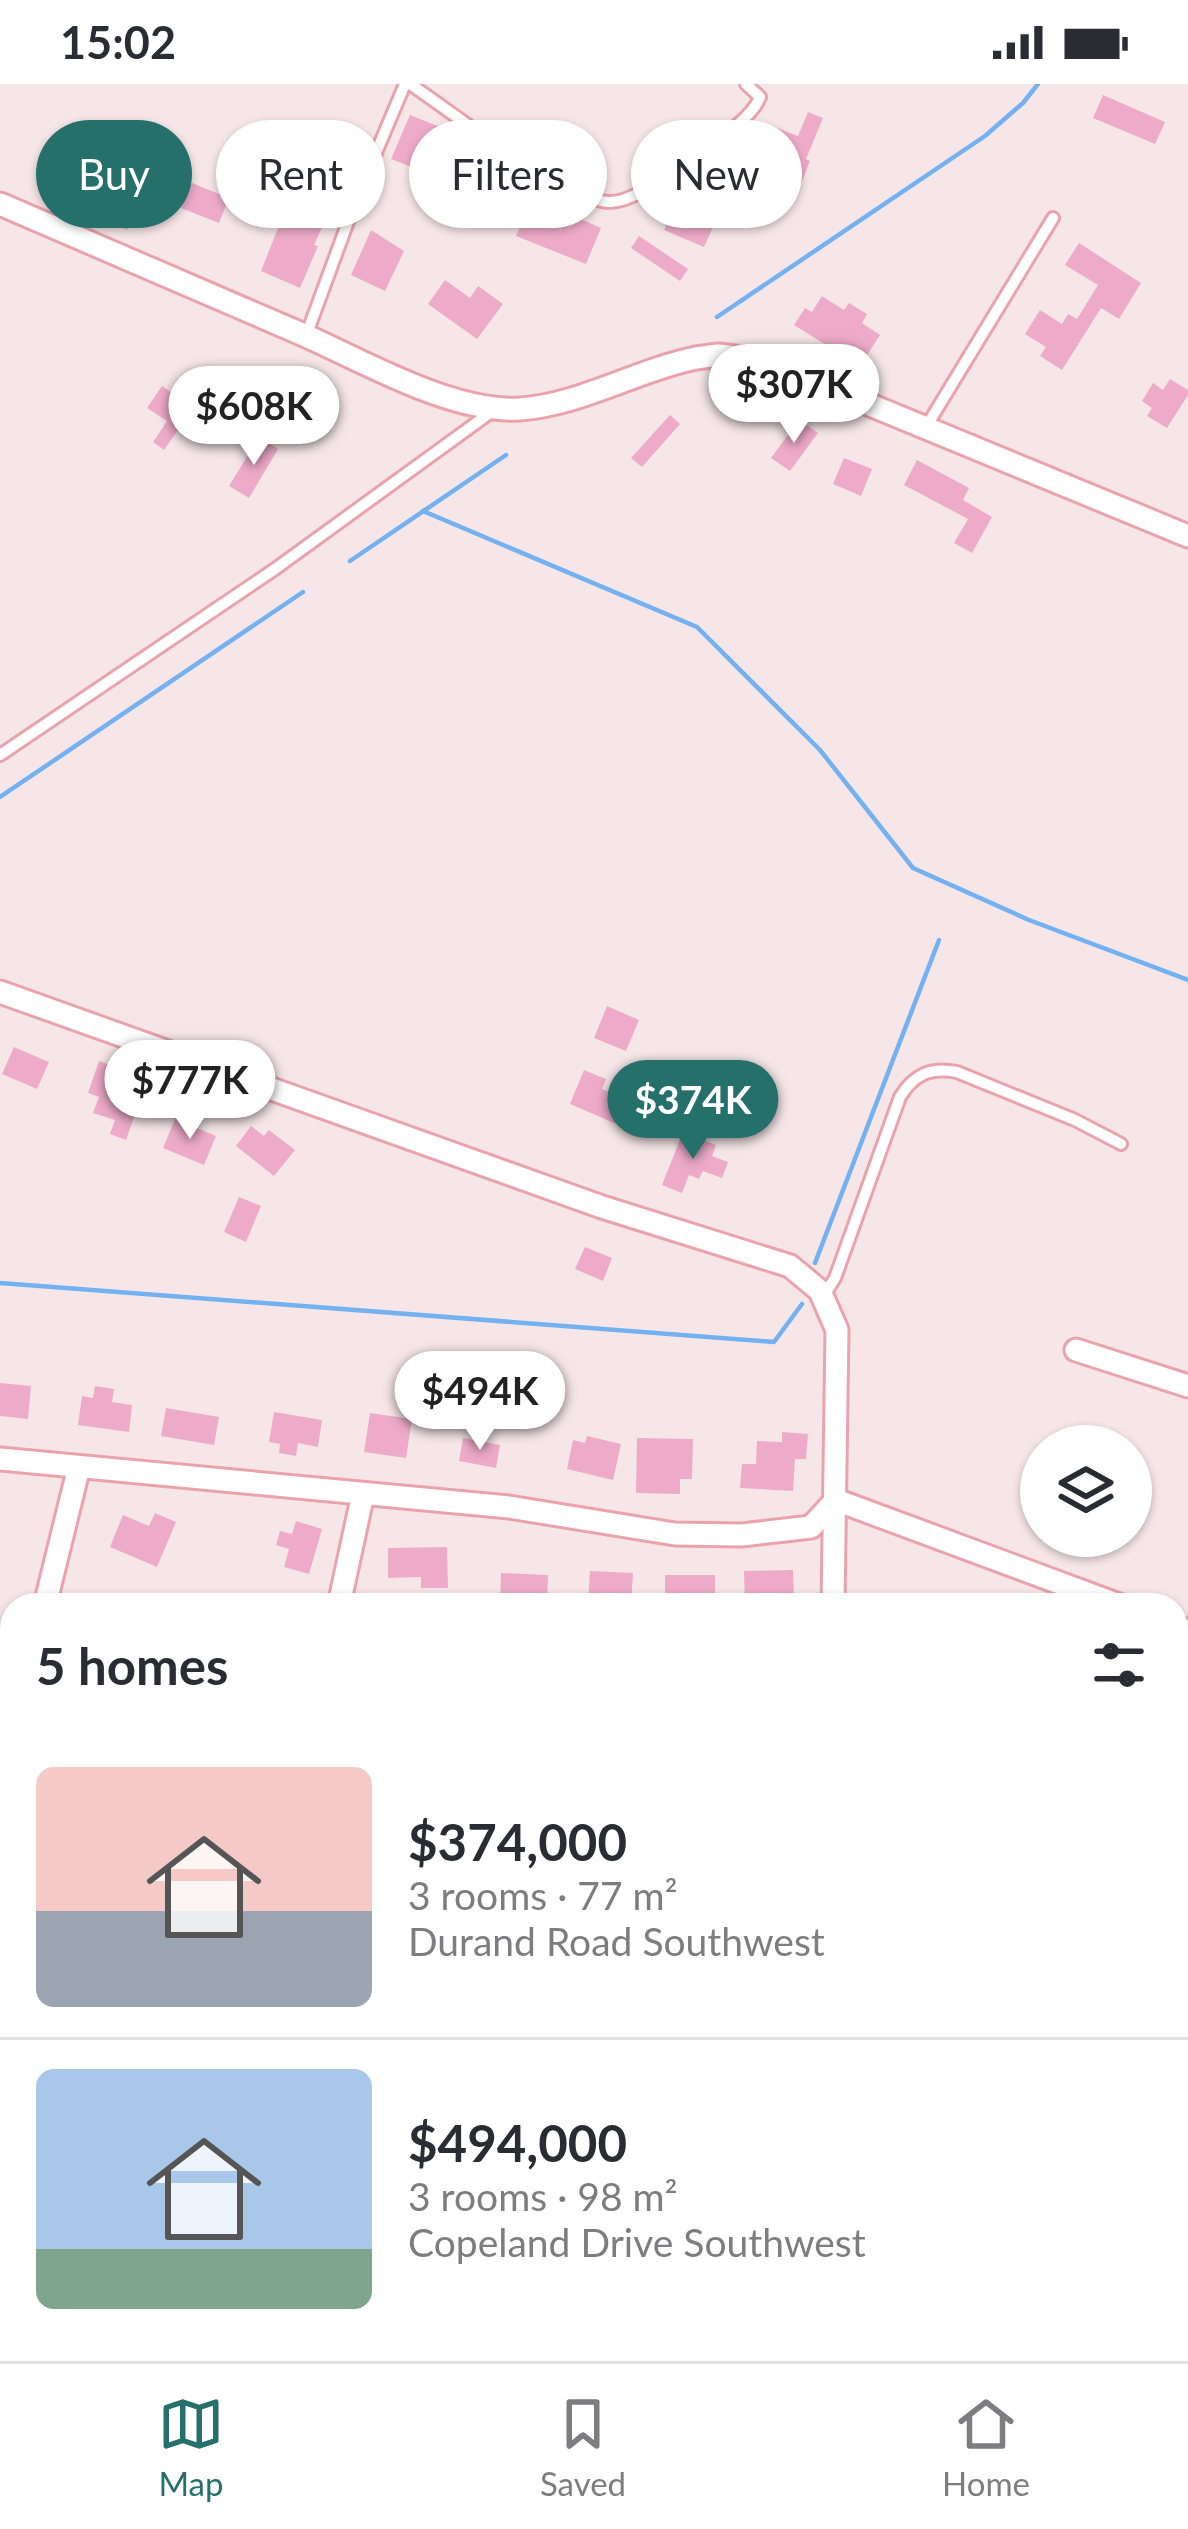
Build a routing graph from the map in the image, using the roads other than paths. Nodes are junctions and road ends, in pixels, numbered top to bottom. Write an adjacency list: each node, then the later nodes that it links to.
1 (408, 84): 2 (lane); 5 (lane)
2 (746, 84)
3 (0, 204): 5 (street)
4 (1053, 218): 7 (lane)
5 (306, 336): 6 (street)
6 (496, 408): 7 (street); 9 (lane)
7 (926, 427): 8 (street)
8 (1188, 536)
9 (0, 754)
10 (0, 992): 12 (street)
11 (1121, 1144): 12 (lane)
12 (822, 1294): 18 (street)
13 (1076, 1349): 14 (street)
14 (1188, 1386)
15 (0, 1459): 16 (street)
16 (79, 1467): 17 (street); 19 (street)
17 (362, 1494): 18 (street); 20 (street)
18 (836, 1500): 21 (street); 22 (street)
19 (48, 1593)
20 (341, 1593)
21 (833, 1593)
22 (1087, 1593)

